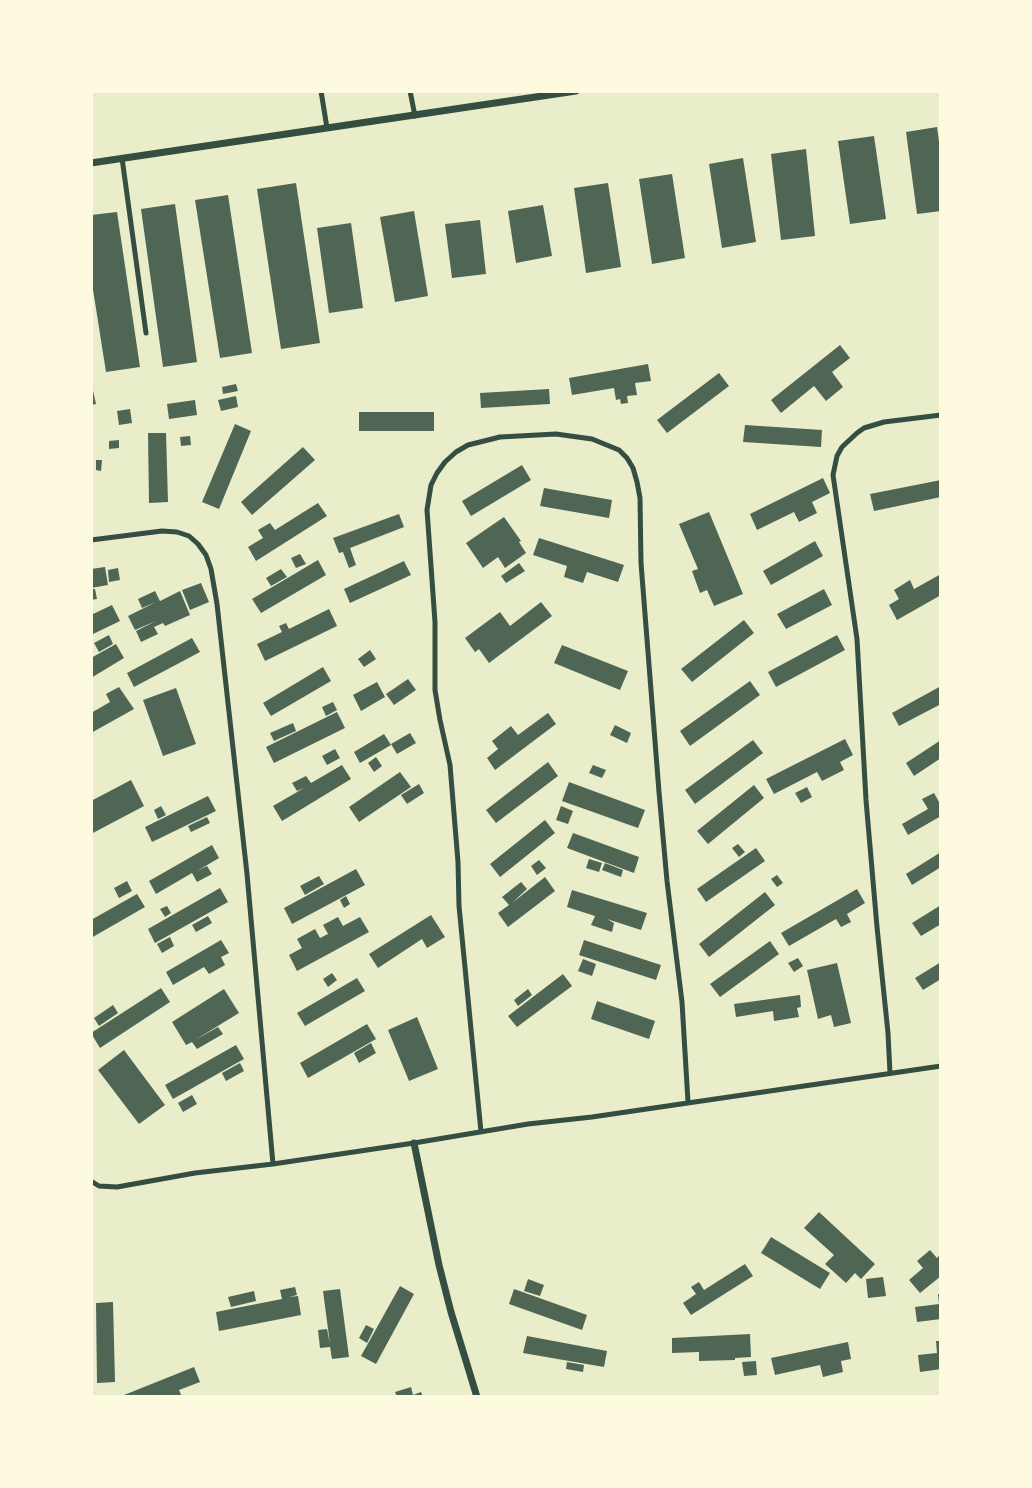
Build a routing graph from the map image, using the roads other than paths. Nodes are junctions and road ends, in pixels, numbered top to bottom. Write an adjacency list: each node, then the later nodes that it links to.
1 (321, 91): 5 (lane)
2 (410, 91): 4 (lane)
3 (576, 91): 4 (street)
4 (415, 116): 5 (street)
5 (327, 128): 6 (street)
6 (122, 158): 7 (street); 8 (lane)
7 (91, 163)
8 (146, 333)
9 (941, 415): 12 (lane)
10 (91, 540): 16 (lane)
11 (941, 1066): 12 (lane)
12 (890, 1073): 13 (lane)
13 (688, 1102): 14 (lane); 14 (lane)
14 (481, 1132): 15 (lane)
15 (414, 1143): 16 (lane); 18 (street)
16 (273, 1164): 17 (lane)
17 (91, 1181)
18 (477, 1397)

